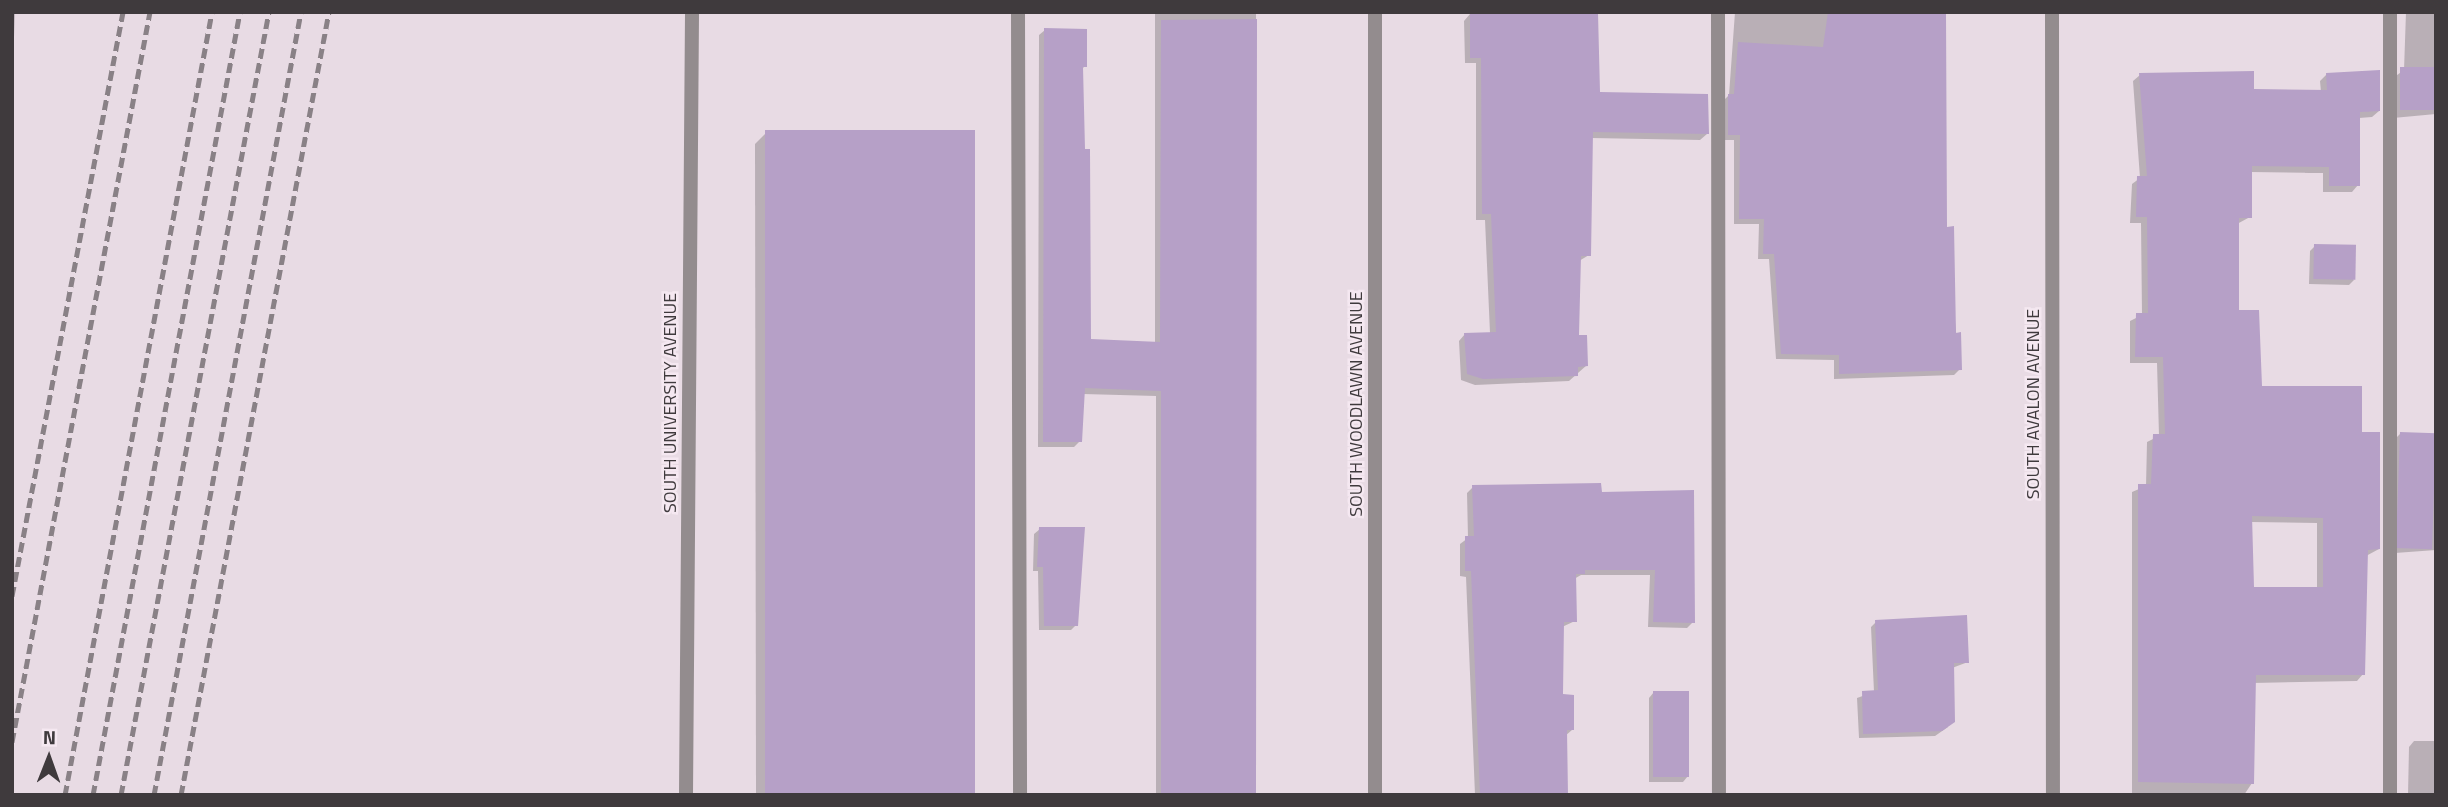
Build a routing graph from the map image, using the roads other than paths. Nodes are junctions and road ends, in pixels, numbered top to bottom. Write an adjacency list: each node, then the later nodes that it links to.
1 (692, 12): 7 (street, SOUTH UNIVERSITY AVENUE)
2 (1018, 12): 8 (street)
3 (1375, 12): 9 (street, SOUTH WOODLAWN AVENUE)
4 (1718, 12): 10 (street)
5 (2052, 12): 11 (street, SOUTH AVALON AVENUE)
6 (2390, 12): 12 (street)
7 (686, 795)
8 (1020, 795)
9 (1375, 795)
10 (1719, 795)
11 (2053, 795)
12 (2390, 795)

